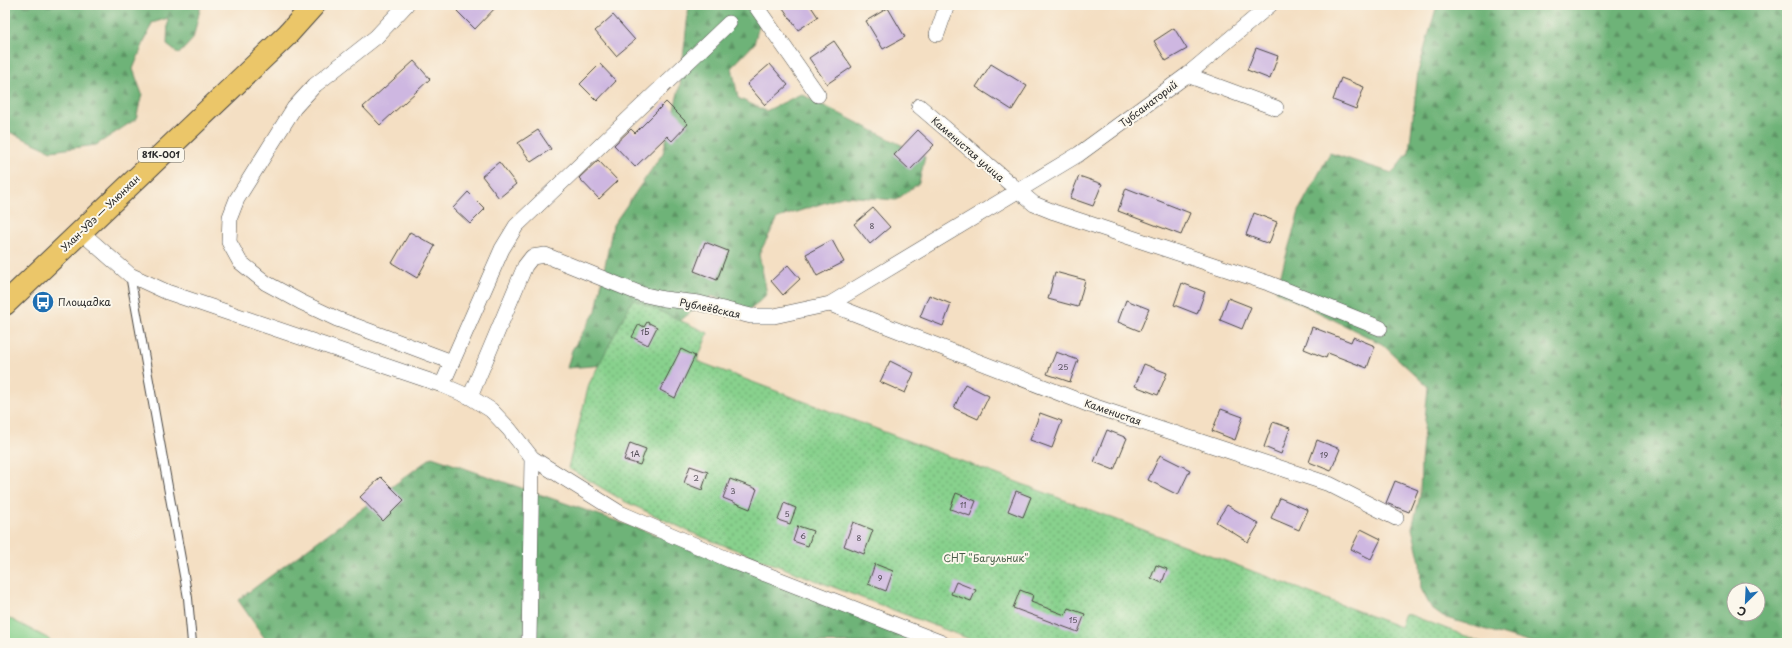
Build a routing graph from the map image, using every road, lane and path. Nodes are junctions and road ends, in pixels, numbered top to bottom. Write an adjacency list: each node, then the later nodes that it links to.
1 (314, 5): 13 (main road, Улан-Удэ — Улюнхан / 81К-001)
2 (406, 5): 18 (street)
3 (947, 5): 7 (street)
4 (1270, 5): 8 (street, Тубсанаторий)
5 (756, 6): 9 (street)
6 (729, 23): 18 (street)
7 (937, 34)
8 (1187, 75): 11 (street); 12 (street, Тубсанаторий)
9 (818, 95)
10 (919, 106): 12 (street, Каменистая улица)
11 (1276, 108)
12 (1017, 191): 16 (street, Рублеёвская); 17 (street)
13 (81, 232): 14 (street); 15 (main road, Улан-Удэ — Улюнхан / 81К-001)
14 (130, 275): 19 (street); 23 (lane)
15 (5, 304)
16 (830, 304): 20 (street, Рублеёвская); 22 (street, Каменистая)
17 (1380, 328)
18 (452, 362): 19 (street)
19 (442, 385): 20 (street)
20 (470, 397): 21 (street)
21 (532, 458): 24 (street); 25 (street)
22 (1396, 518)
23 (192, 643)
24 (529, 643)
25 (942, 643)

